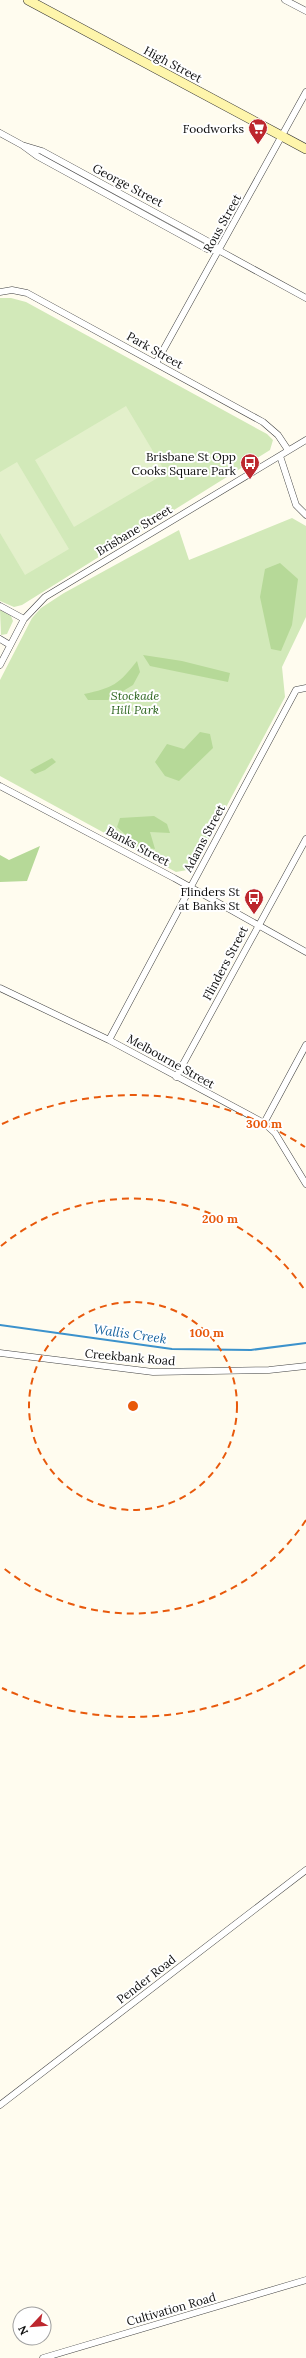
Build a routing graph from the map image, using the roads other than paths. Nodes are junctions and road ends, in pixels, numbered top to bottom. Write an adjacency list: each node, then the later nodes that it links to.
1 (28, 0): 6 (main road, High Street)
2 (285, 0): 3 (street)
3 (306, 11)
4 (306, 92): 6 (street, Rous Street)
5 (0, 133): 8 (street, George Street)
6 (282, 136): 7 (main road, High Street); 8 (street, Rous Street)
7 (306, 149)
8 (220, 251): 10 (street, George Street); 11 (street, Rous Street)
9 (0, 292): 11 (street, Park Street)
10 (306, 298)
11 (156, 363): 13 (street, Park Street)
12 (306, 440): 13 (street, Brisbane Street)
13 (288, 450): 14 (street, Brisbane Street)
14 (280, 456): 15 (street); 17 (street, Brisbane Street)
15 (306, 515)
16 (0, 606): 17 (street)
17 (24, 619): 19 (street, Brisbane Street)
18 (0, 639): 19 (street)
19 (10, 645): 20 (street, Brisbane Street)
20 (0, 665)
21 (306, 688): 24 (street, Adams Street)
22 (0, 786): 24 (street, Banks Street)
23 (306, 839): 25 (street, Flinders Street)
24 (189, 888): 25 (street, Banks Street); 28 (street, Adams Street)
25 (258, 926): 26 (street, Banks Street); 30 (street, Flinders Street)
26 (306, 952)
27 (0, 988): 28 (street, Melbourne Street)
28 (109, 1040): 30 (street, Melbourne Street)
29 (306, 1045): 31 (street)
30 (176, 1077): 31 (street, Melbourne Street)
31 (264, 1124): 32 (street, Melbourne Street)
32 (306, 1184)
33 (0, 1353): 34 (street, Creekbank Road)
34 (306, 1366)
35 (306, 1870): 36 (street, Pender Road)
36 (0, 2105)
37 (306, 2280): 38 (street, Cultivation Road)
38 (42, 2358)

